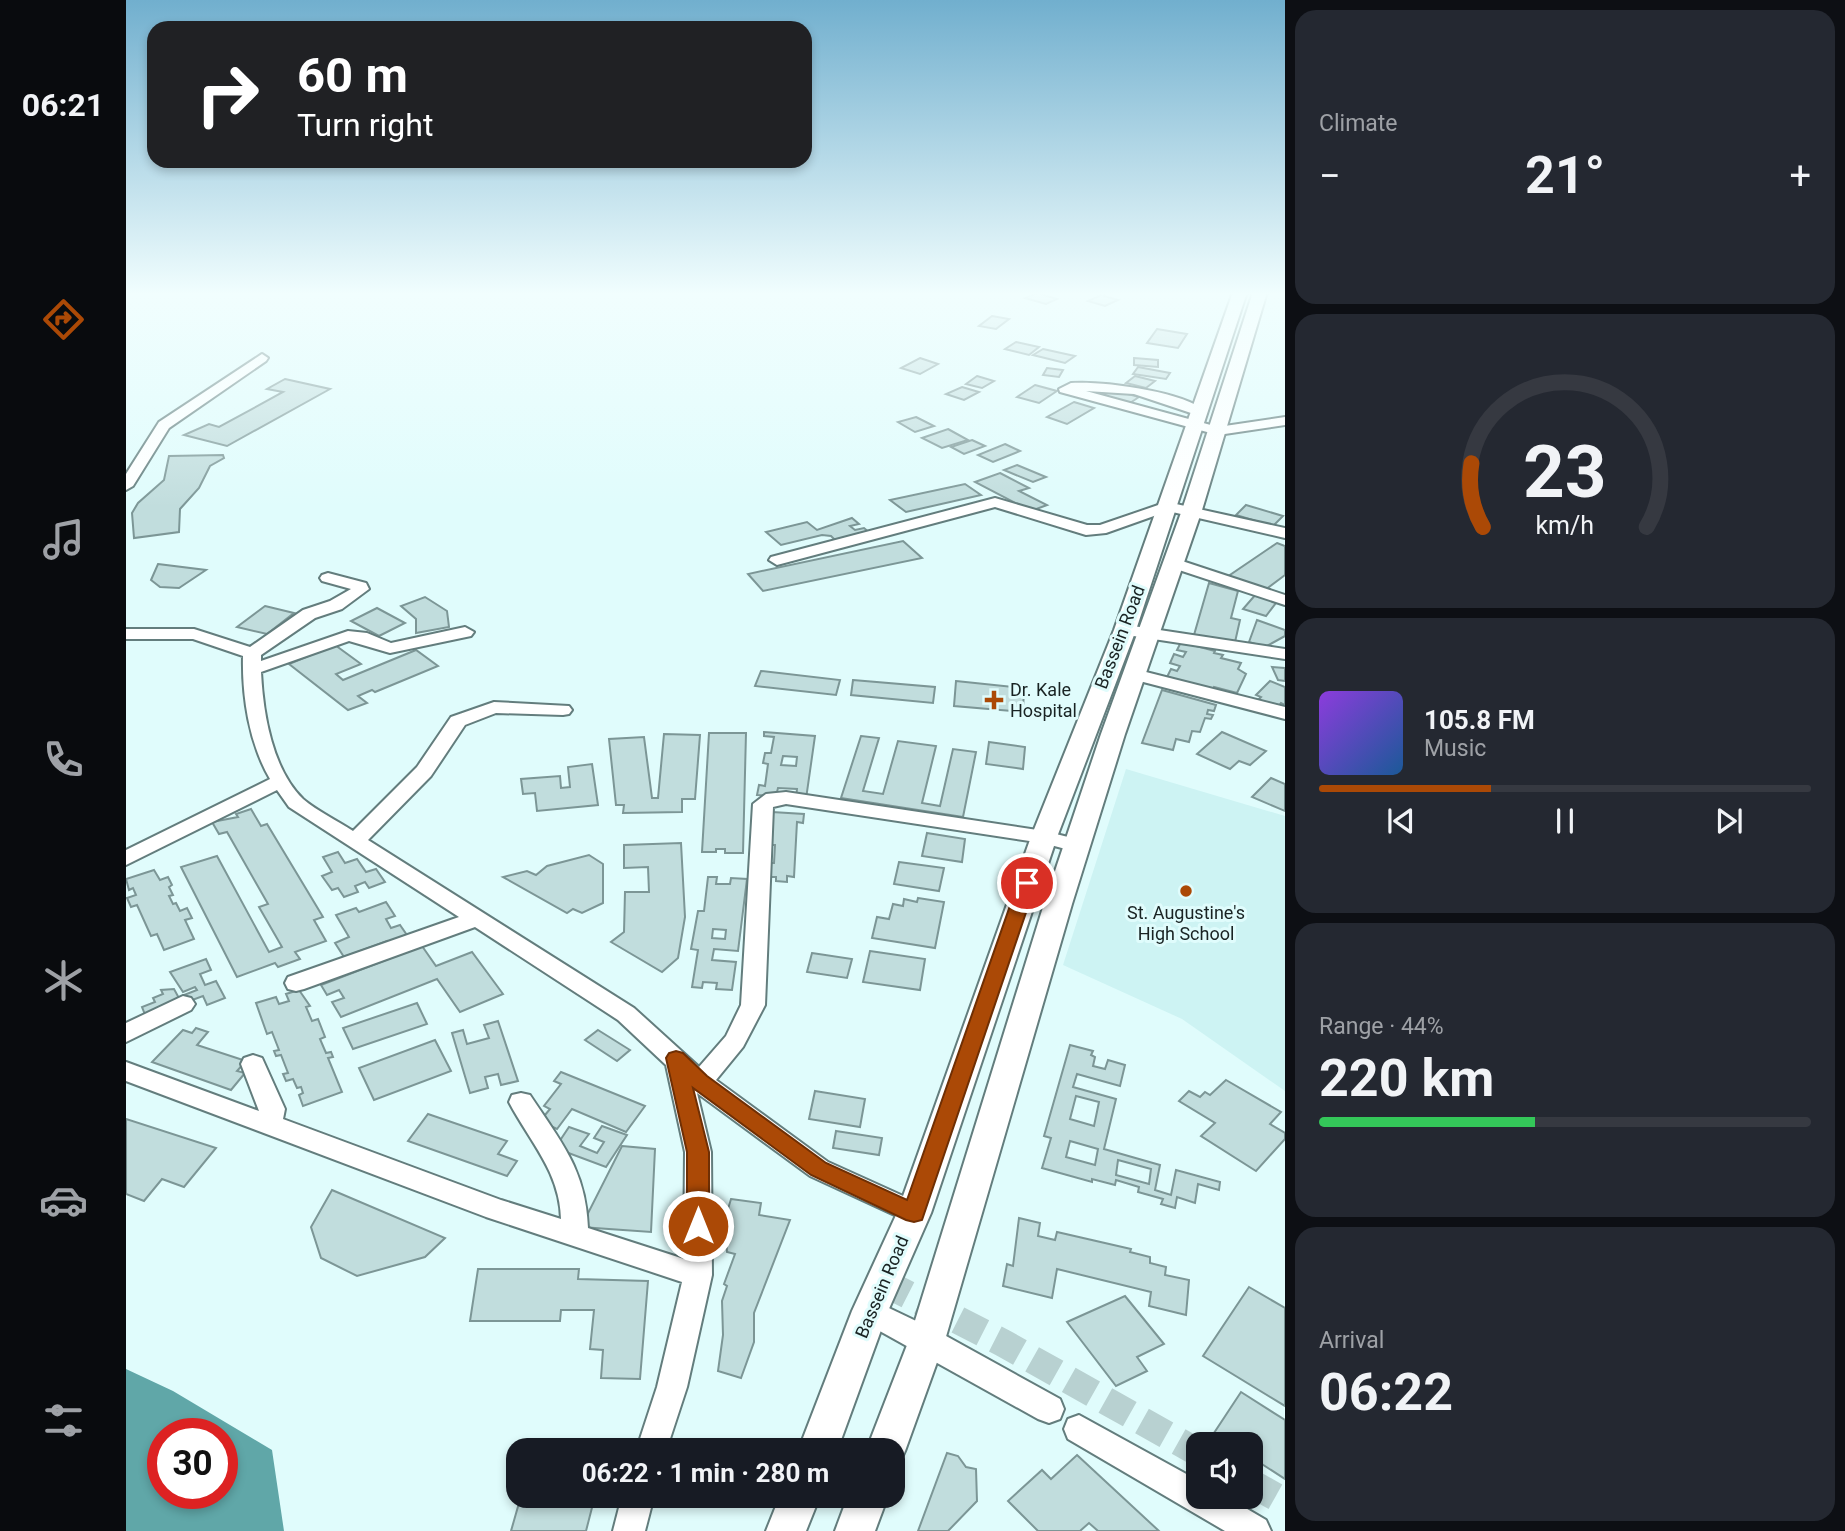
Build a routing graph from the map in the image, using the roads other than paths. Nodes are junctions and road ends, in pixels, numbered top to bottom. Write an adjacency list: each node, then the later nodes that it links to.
1 (254, 363): 6 (street)
2 (1220, 363): 5 (main road, Bassein Road)
3 (1229, 363): 5 (main road, Bassein Road)
4 (1285, 421): 5 (street)
5 (1204, 423): 5 (street); 7 (main road, Bassein Road)
6 (126, 486)
7 (1180, 508): 8 (street); 9 (street); 10 (main road, Bassein Road); 14 (main road, Bassein Road)
8 (1285, 533)
9 (777, 560)
10 (1173, 563): 12 (street); 14 (main road, Bassein Road)
11 (328, 578): 17 (street)
12 (1285, 600)
13 (465, 632): 17 (street)
14 (1137, 632): 16 (street); 18 (main road, Bassein Road); 22 (main road, Bassein Road)
15 (126, 634): 17 (street)
16 (1285, 654)
17 (251, 662): 21 (street)
18 (1134, 674): 20 (street); 24 (main road, Bassein Road)
19 (563, 710): 23 (street)
20 (1285, 713)
21 (281, 781): 23 (street); 25 (street)
22 (1044, 837): 24 (street); 33 (street); 36 (main road, Bassein Road)
23 (354, 841): 26 (street)
24 (1077, 846): 40 (main road, Bassein Road)
25 (126, 858)
26 (476, 919): 27 (street); 30 (street)
27 (296, 983)
28 (183, 1004): 29 (street)
29 (126, 1033)
30 (676, 1058): 33 (street); 38 (street)
31 (253, 1064): 35 (street)
32 (126, 1071): 35 (street)
33 (700, 1082): 36 (street)
34 (521, 1102): 37 (street)
35 (270, 1125): 37 (street)
36 (914, 1213): 39 (main road, Bassein Road)
37 (575, 1235): 38 (street)
38 (698, 1275): 43 (street)
39 (870, 1311): 40 (street); 44 (main road, Bassein Road)
40 (927, 1340): 41 (street); 45 (main road, Bassein Road)
41 (1049, 1409)
42 (1079, 1429): 49 (street)
43 (655, 1438)
44 (822, 1438)
45 (890, 1438)
46 (635, 1508): 50 (street)
47 (795, 1508): 51 (main road)
48 (864, 1508): 52 (main road)
49 (1234, 1526)
50 (629, 1531)
51 (786, 1531)
52 (855, 1531)

